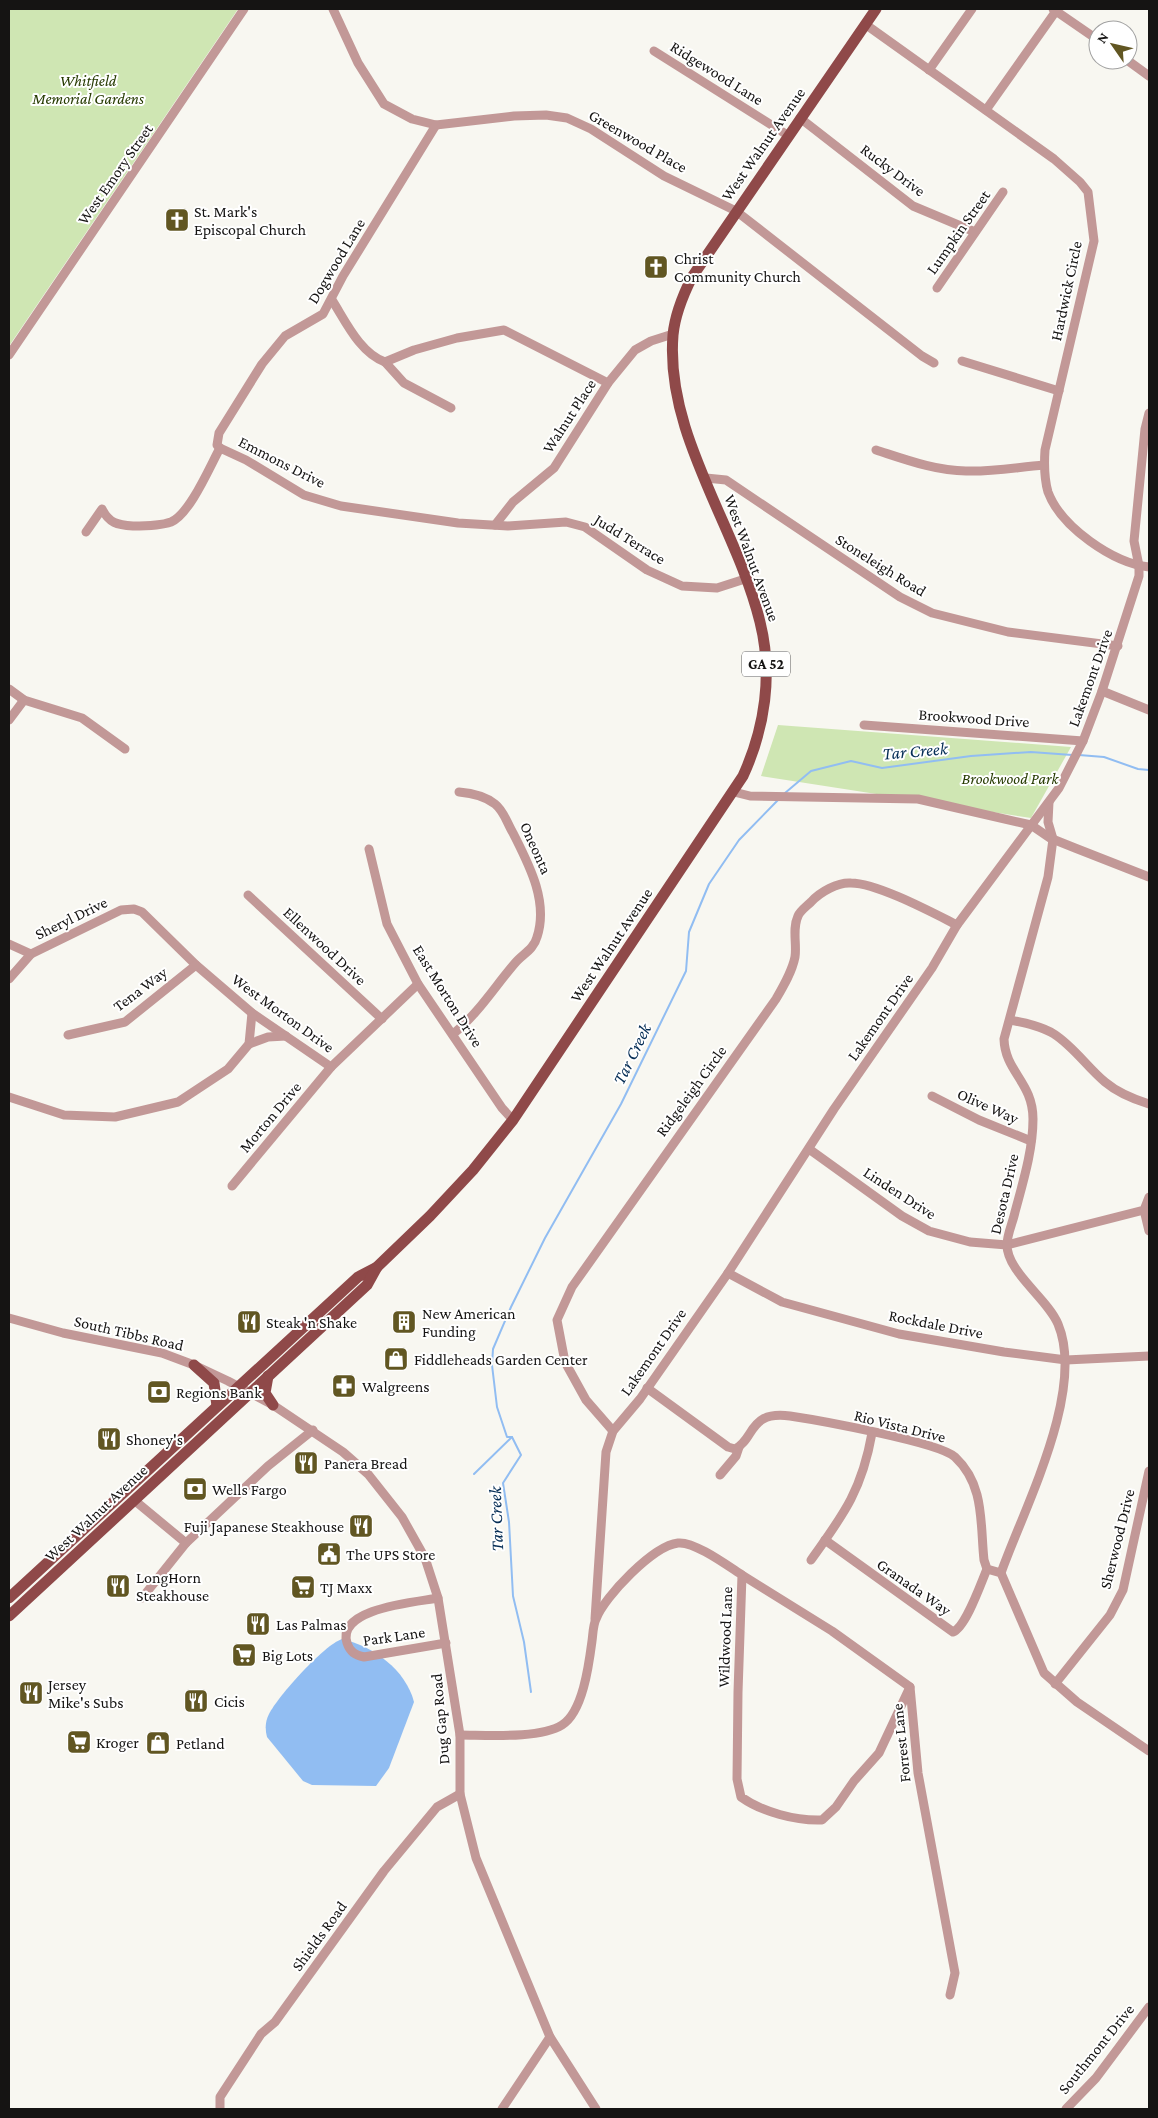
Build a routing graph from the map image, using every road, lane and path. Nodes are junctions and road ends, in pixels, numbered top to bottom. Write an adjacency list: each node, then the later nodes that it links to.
1 (244, 9): 22 (street, West Emory Street)
2 (333, 9): 14 (street, Greenwood Place)
3 (876, 9): 6 (main road, West Walnut Avenue / GA 52)
4 (972, 9): 10 (street)
5 (1054, 10): 7 (street); 12 (street)
6 (865, 24): 10 (street, Hardwick Circle); 13 (main road, West Walnut Avenue / GA 52)
7 (1088, 33)
8 (654, 52): 15 (street, Ridgewood Lane)
9 (1138, 68): 11 (street)
10 (929, 70): 12 (street, Hardwick Circle)
11 (1149, 76)
12 (986, 110): 27 (street, Hardwick Circle)
13 (800, 118): 15 (main road, West Walnut Avenue / GA 52); 18 (street, Rucky Drive)
14 (436, 125): 17 (street, Greenwood Place); 20 (street, Dogwood Lane)
15 (789, 136): 17 (main road, West Walnut Avenue / GA 52)
16 (1003, 192): 18 (street, Lumpkin Street)
17 (736, 211): 21 (main road, West Walnut Avenue / GA 52); 25 (street, Greenwood Place)
18 (975, 232): 19 (street, Lumpkin Street)
19 (937, 288)
20 (332, 300): 24 (street); 31 (street, Dogwood Lane)
21 (674, 334): 26 (street, Walnut Place); 34 (main road, West Walnut Avenue / GA 52)
22 (9, 356)
23 (962, 361): 27 (street)
24 (385, 362): 26 (street); 28 (street)
25 (934, 363)
26 (608, 382): 35 (street, Walnut Place)
27 (1059, 391): 33 (street, Hardwick Circle)
28 (451, 408)
29 (1149, 413): 30 (street, Lakemont Drive)
30 (1147, 430): 37 (street, Lakemont Drive)
31 (220, 448): 35 (street, Emmons Drive); 36 (street, Emmons Drive)
32 (876, 450): 33 (street)
33 (1044, 465): 37 (street, Hardwick Circle)
34 (706, 478): 39 (main road, West Walnut Avenue / GA 52); 40 (street, Stoneleigh Road)
35 (495, 525): 39 (street, Judd Terrace)
36 (86, 532)
37 (1139, 566): 38 (street, Hardwick Circle); 40 (street, Lakemont Drive)
38 (1149, 567)
39 (746, 578): 50 (main road, West Walnut Avenue / GA 52)
40 (1118, 646): 42 (street, Lakemont Drive)
41 (9, 689): 43 (street)
42 (1102, 691): 44 (street); 47 (street, Lakemont Drive)
43 (24, 700): 45 (street); 48 (street)
44 (1149, 710)
45 (9, 720)
46 (864, 725): 47 (street, Brookwood Drive)
47 (1083, 741): 51 (street, Lakemont Drive)
48 (125, 748)
49 (459, 792): 67 (street, Oneonta)
50 (734, 792): 52 (street); 75 (main road, West Walnut Avenue / GA 52)
51 (1049, 801): 52 (street, Lakemont Drive); 53 (street, Desota Drive)
52 (1031, 825): 53 (street); 58 (street, Lakemont Drive)
53 (1053, 839): 55 (street); 66 (street, Desota Drive)
54 (369, 850): 63 (street, East Morton Drive)
55 (1149, 877)
56 (248, 895): 65 (street, Ellenwood Drive)
57 (126, 909): 60 (street, Sheryl Drive); 61 (street, West Morton Drive)
58 (957, 925): 77 (street, Lakemont Drive); 96 (street, Ridgeleigh Circle)
59 (9, 944): 60 (street)
60 (31, 954): 62 (street, Sheryl Drive)
61 (196, 965): 64 (street, West Morton Drive); 68 (street, Tena Way)
62 (9, 979)
63 (418, 984): 65 (street, West Morton Drive); 67 (street, East Morton Drive)
64 (252, 1012): 69 (street, West Morton Drive); 70 (street)
65 (382, 1018): 71 (street, West Morton Drive)
66 (1010, 1020): 74 (street); 76 (street, Desota Drive)
67 (453, 1034): 75 (street, East Morton Drive)
68 (68, 1035)
69 (286, 1036): 70 (street); 71 (street, West Morton Drive)
70 (249, 1044): 73 (street)
71 (331, 1067): 78 (street, Morton Drive)
72 (932, 1096): 76 (street, Olive Way)
73 (9, 1097)
74 (1149, 1104)
75 (513, 1120): 83 (main road, West Walnut Avenue / GA 52)
76 (1031, 1141): 82 (street, Desota Drive)
77 (809, 1149): 82 (street, Linden Drive); 84 (street, Lakemont Drive)
78 (232, 1186)
79 (1149, 1197): 80 (street)
80 (1144, 1210): 81 (street); 82 (street, Linden Drive)
81 (1149, 1231)
82 (1007, 1245): 87 (street, Desota Drive)
83 (377, 1267): 89 (main road, West Walnut Avenue / GA 52); 90 (main road, West Walnut Avenue / GA 52)
84 (728, 1272): 87 (street, Rockdale Drive); 91 (street, Lakemont Drive)
85 (9, 1318): 88 (street, South Tibbs Road)
86 (1149, 1356): 87 (street, Rockdale Drive)
87 (1066, 1360): 106 (street, Desota Drive)
88 (194, 1365): 90 (street, South Tibbs Road); 94 (main road)
89 (268, 1376): 92 (main road, West Walnut Avenue / GA 52); 93 (main road)
90 (238, 1387): 92 (street, Dug Gap Road); 94 (main road, West Walnut Avenue / GA 52)
91 (647, 1388): 96 (street, Lakemont Drive); 98 (street)
92 (250, 1393): 93 (street, Dug Gap Road); 101 (main road, West Walnut Avenue / GA 52)
93 (273, 1405): 95 (street, Dug Gap Road)
94 (217, 1406): 108 (main road, West Walnut Avenue / GA 52)
95 (313, 1430): 103 (street); 110 (street, Dug Gap Road)
96 (613, 1431): 112 (street, Lakemont Drive)
97 (872, 1433): 98 (street, Rio Vista Drive); 102 (street); 105 (street, Rio Vista Drive)
98 (739, 1447): 99 (street, Rio Vista Drive)
99 (720, 1474)
100 (1148, 1477): 114 (street, Sherwood Drive)
101 (134, 1500): 103 (street); 111 (main road, West Walnut Avenue / GA 52)
102 (825, 1540): 104 (street); 105 (street, Granada Way)
103 (186, 1544): 109 (street)
104 (811, 1560)
105 (987, 1569): 106 (street)
106 (1001, 1573): 114 (street)
107 (742, 1575): 112 (street, Wildwood Lane); 115 (street, Forrest Lane); 115 (street, Wildwood Lane)
108 (9, 1598)
109 (142, 1598)
110 (438, 1598): 113 (street, Dug Gap Road); 113 (street, Park Lane)
111 (9, 1616)
112 (595, 1619): 116 (street, Wildwood Lane)
113 (446, 1643): 116 (street, Dug Gap Road)
114 (1055, 1684): 117 (street)
115 (910, 1687): 119 (street, Forrest Lane)
116 (460, 1735): 118 (street, Dug Gap Road)
117 (1149, 1751)
118 (460, 1794): 122 (street, Dug Gap Road); 123 (street, Shields Road)
119 (950, 1995)
120 (1149, 2007): 121 (street, Southmont Drive)
121 (1146, 2020): 126 (street, Southmont Drive)
122 (550, 2037): 124 (street); 125 (street, Dug Gap Road)
123 (220, 2109)
124 (502, 2109)
125 (596, 2109)
126 (1066, 2109)

